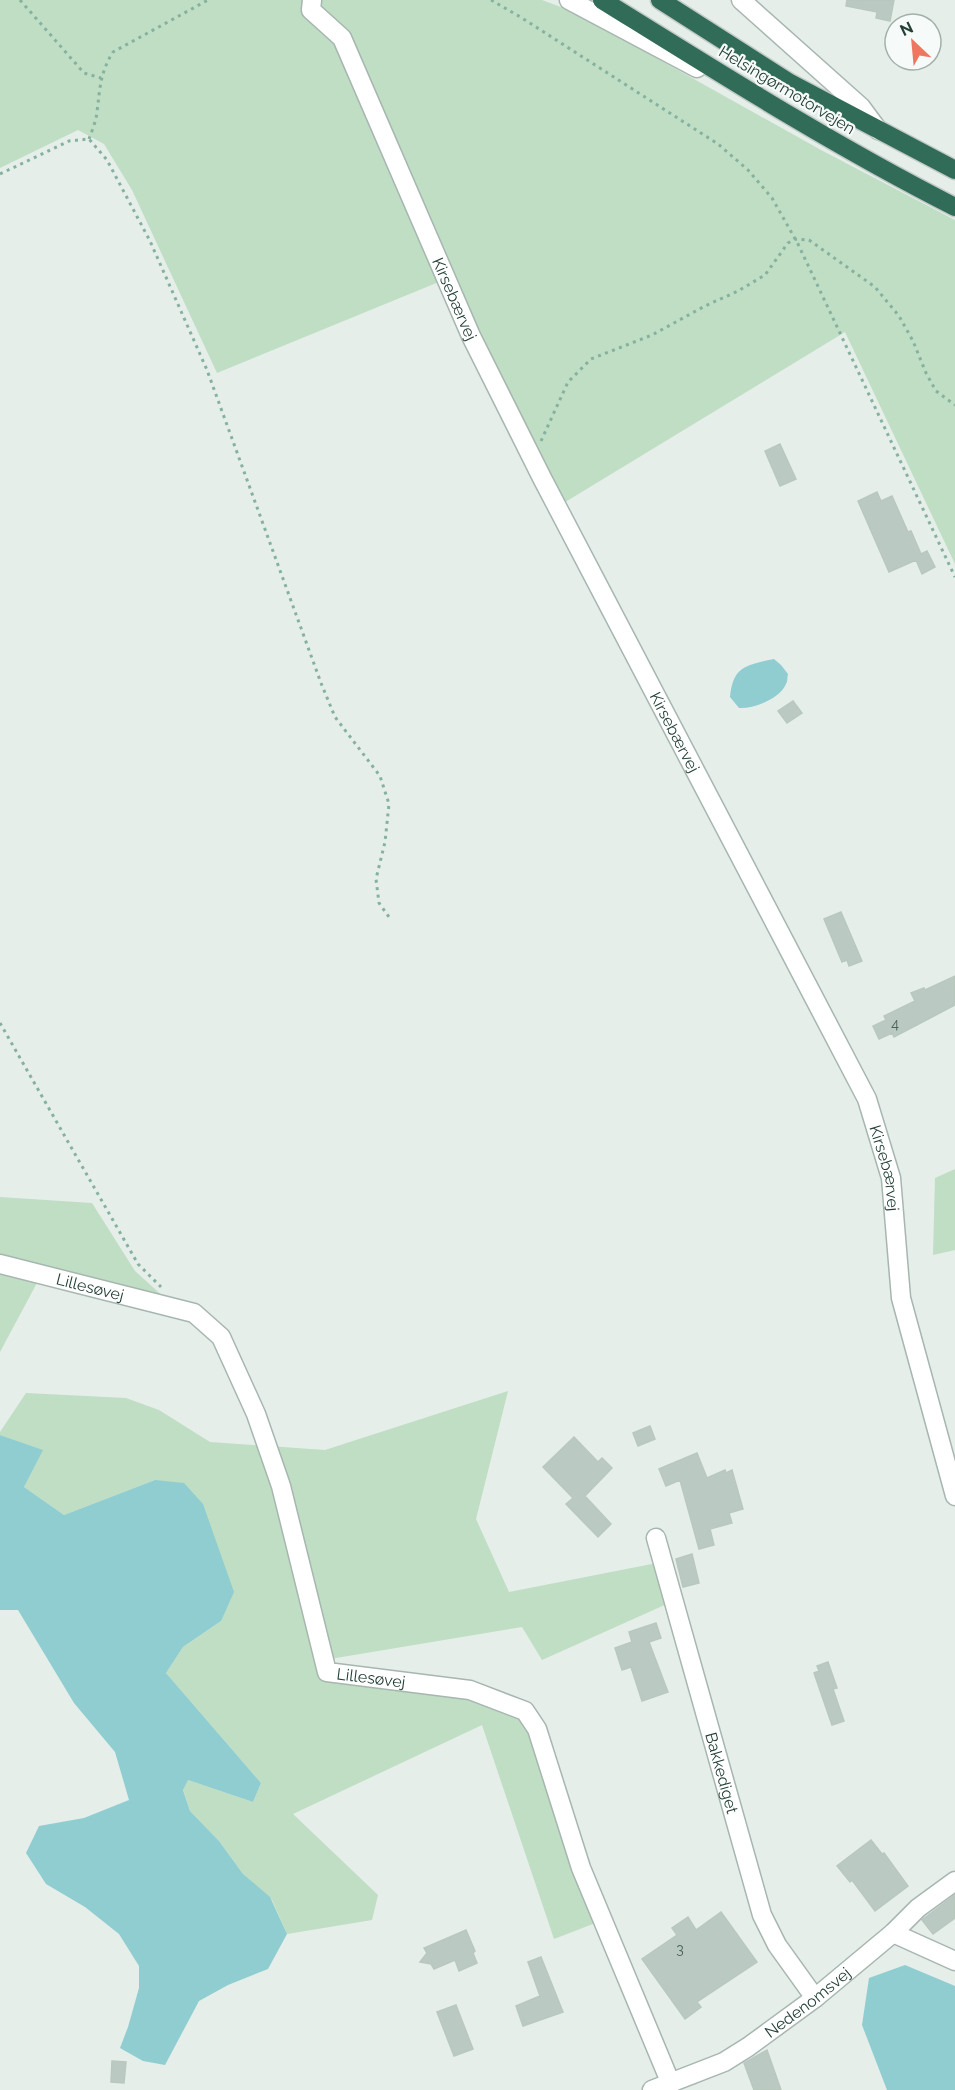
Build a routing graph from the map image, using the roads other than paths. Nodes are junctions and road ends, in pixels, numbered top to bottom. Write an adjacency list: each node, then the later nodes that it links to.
1 (312, 0): 11 (street, Kirsebærvej)
2 (569, 0): 6 (street)
3 (602, 0): 6 (highway, Helsingørmotorvejen)
4 (660, 0): 7 (highway, Helsingørmotorvejen)
5 (741, 0): 7 (street)
6 (787, 115): 9 (highway, Helsingørmotorvejen)
7 (878, 130): 8 (highway, Helsingørmotorvejen)
8 (955, 170)
9 (955, 207)
10 (0, 1264): 17 (street, Lillesøvej)
11 (955, 1496)
12 (656, 1538): 16 (street, Bakkediget)
13 (955, 1881): 14 (street, Nedenomsvej)
14 (893, 1933): 15 (street); 16 (street, Nedenomsvej)
15 (955, 1962)
16 (814, 1998): 17 (street, Nedenomsvej)
17 (671, 2084): 18 (street, Nedenomsvej)
18 (652, 2090)

